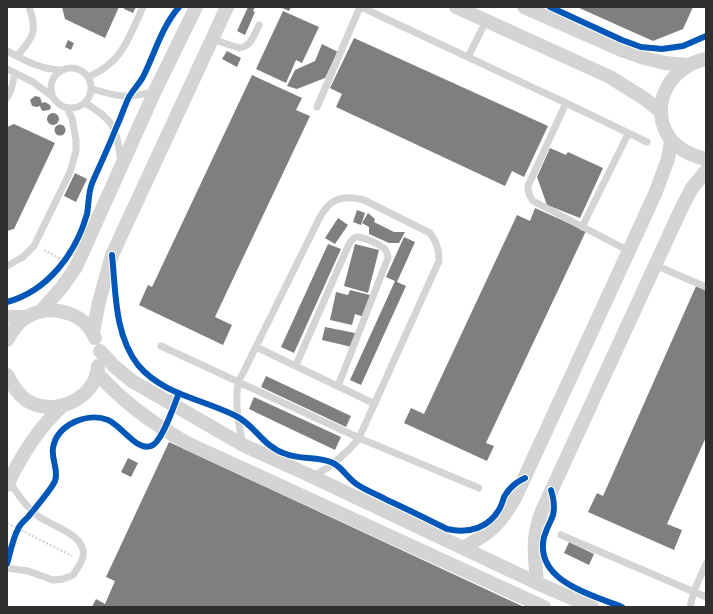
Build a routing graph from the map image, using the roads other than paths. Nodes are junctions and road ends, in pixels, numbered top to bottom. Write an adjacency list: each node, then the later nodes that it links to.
1 (29, 7): 13 (lane)
2 (143, 7): 20 (lane)
3 (196, 7): 22 (street)
4 (227, 7): 11 (street)
5 (360, 7): 14 (lane); 28 (lane)
6 (456, 7): 9 (street)
7 (524, 7): 8 (street)
8 (544, 11): 16 (street)
9 (486, 21): 14 (lane); 29 (street)
10 (259, 25): 11 (lane)
11 (212, 39): 44 (street)
12 (7, 51): 13 (lane)
13 (17, 56): 18 (lane)
14 (468, 57): 25 (lane)
15 (706, 58): 16 (street)
16 (687, 65): 29 (street)
17 (7, 70): 19 (lane)
18 (62, 70): 20 (lane); 24 (lane)
19 (15, 73): 23 (lane); 24 (lane)
20 (88, 77): 21 (lane)
21 (92, 89): 22 (lane); 26 (lane)
22 (156, 91): 34 (street)
23 (7, 98)
24 (53, 98): 27 (lane)
25 (566, 102): 30 (lane); 36 (lane)
26 (85, 103): 27 (lane); 34 (lane)
27 (67, 108): 39 (lane)
28 (317, 108)
29 (661, 112): 31 (street)
30 (628, 134): 32 (lane); 36 (lane)
31 (672, 140): 33 (street); 37 (street)
32 (647, 142)
33 (706, 159)
34 (122, 167): 41 (street)
35 (706, 171): 38 (street)
36 (582, 227): 37 (lane)
37 (629, 252): 62 (street)
38 (655, 265): 40 (lane); 65 (street)
39 (7, 266)
40 (705, 284)
41 (40, 311): 42 (street); 44 (street)
42 (27, 316): 43 (street); 45 (street)
43 (7, 317)
44 (93, 332): 48 (street)
45 (7, 340)
46 (161, 346): 52 (lane)
47 (256, 347): 49 (lane); 52 (lane); 54 (lane)
48 (100, 350): 50 (street); 57 (street)
49 (296, 365): 53 (lane); 53 (lane)
50 (98, 374): 55 (street); 68 (street)
51 (7, 376): 55 (street)
52 (238, 383): 56 (lane); 57 (lane)
53 (338, 386): 54 (lane)
54 (375, 404): 56 (lane)
55 (63, 405): 59 (street)
56 (359, 438): 58 (lane); 60 (lane)
57 (243, 445): 58 (street)
58 (313, 477): 62 (street)
59 (8, 483): 64 (lane)
60 (479, 488)
61 (561, 535): 66 (lane)
62 (463, 548): 65 (street)
63 (706, 565): 66 (lane)
64 (7, 568)
65 (537, 583): 69 (street)
66 (694, 591): 67 (lane); 70 (lane)
67 (706, 597)
68 (544, 607)
69 (592, 607)
70 (690, 607)

